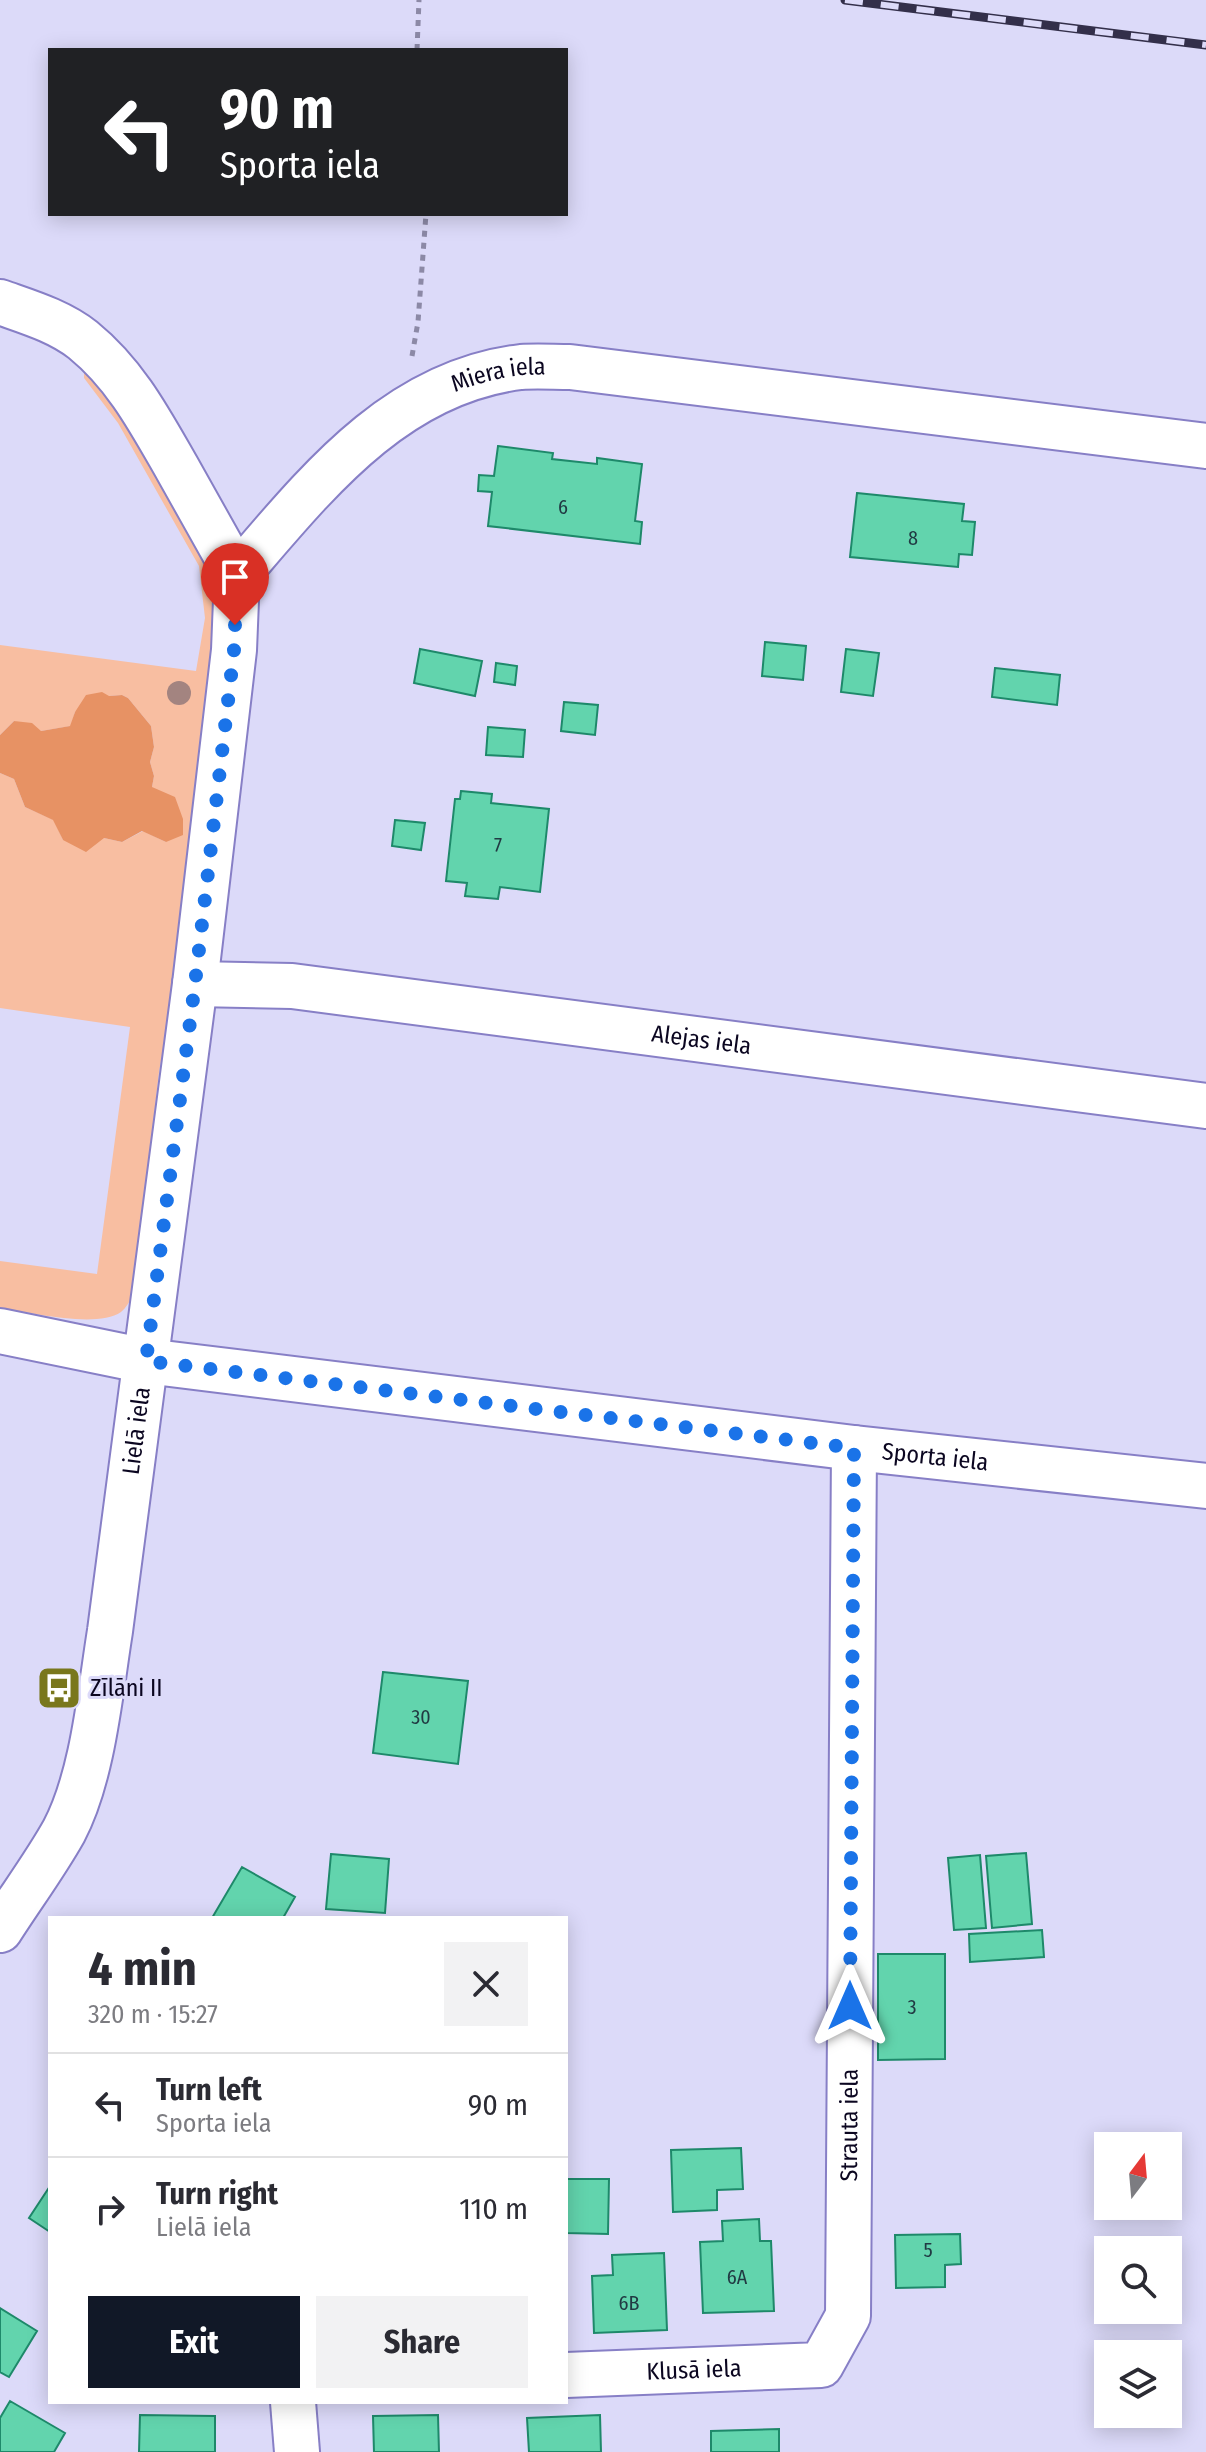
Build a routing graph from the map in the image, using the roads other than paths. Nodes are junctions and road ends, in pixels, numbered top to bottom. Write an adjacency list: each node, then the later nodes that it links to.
1 (0, 302): 3 (street)
2 (1206, 446): 3 (street, Miera iela)
3 (237, 575): 4 (street, Lielā iela)
4 (195, 984): 5 (street, Alejas iela); 7 (street, Lielā iela)
5 (1206, 1106)
6 (0, 1331): 7 (street, Sporta iela)
7 (146, 1361): 8 (street, Sporta iela); 10 (street, Lielā iela)
8 (854, 1448): 9 (street, Sporta iela); 11 (street, Strauta iela)
9 (1206, 1486)
10 (0, 1930)
11 (821, 2365): 12 (street, Klusā iela)
12 (568, 2375)
13 (292, 2404): 14 (street)
14 (297, 2452)

